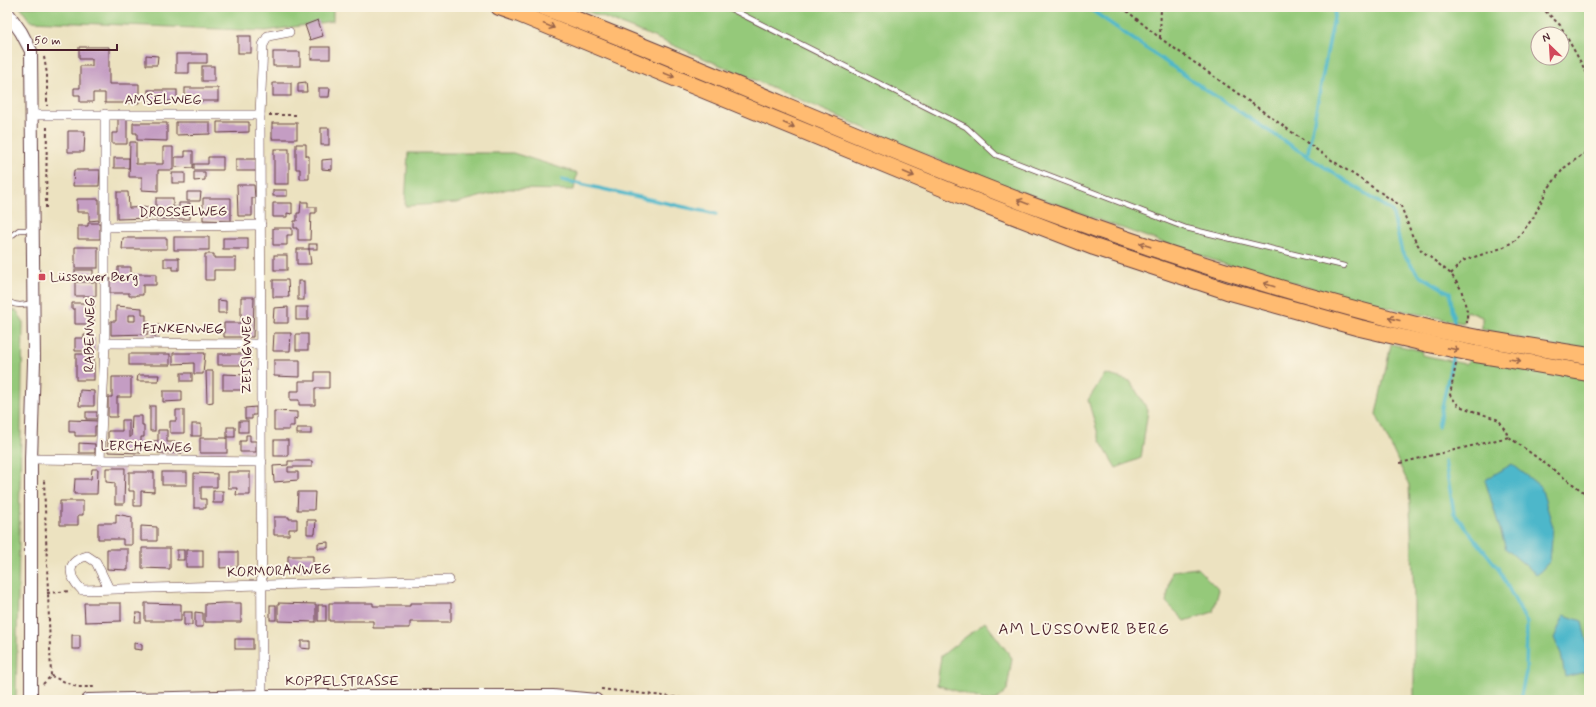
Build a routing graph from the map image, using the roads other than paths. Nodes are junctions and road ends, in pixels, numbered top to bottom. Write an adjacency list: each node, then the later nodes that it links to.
1 (499, 7): 19 (highway, one-way to 19, bridge)
2 (544, 7): 18 (highway, one-way to 2, bridge)
3 (727, 7): 13 (lane)
4 (7, 12): 7 (street)
5 (289, 32): 8 (street, ZEISIGWEG)
6 (105, 114): 7 (street, AMSELWEG); 8 (street, AMSELWEG); 10 (street, RABENWEG)
7 (31, 115): 11 (street)
8 (260, 115): 9 (street, ZEISIGWEG)
9 (261, 225): 10 (street, DROSSELWEG); 17 (street, ZEISIGWEG)
10 (106, 227): 16 (street, RABENWEG)
11 (31, 230): 12 (lane); 15 (street)
12 (7, 239)
13 (1344, 266)
14 (7, 300): 15 (lane)
15 (33, 303): 20 (street)
16 (105, 343): 17 (street, FINKENWEG); 21 (street, RABENWEG)
17 (261, 344): 22 (street, ZEISIGWEG)
18 (1589, 356)
19 (1589, 373)
20 (31, 459): 21 (street, LERCHENWEG); 27 (street)
21 (100, 460): 22 (street, LERCHENWEG)
22 (262, 462): 24 (street, ZEISIGWEG)
23 (449, 580): 24 (street, KORMORANWEG)
24 (262, 586): 25 (street, KORMORANWEG); 26 (street, ZEISIGWEG)
25 (110, 589): 25 (street, KORMORANWEG)
26 (262, 698): 28 (street, KOPPELSTRASSE); 29 (street, KOPPELSTRASSE)
27 (31, 700)
28 (88, 700)
29 (596, 700)

